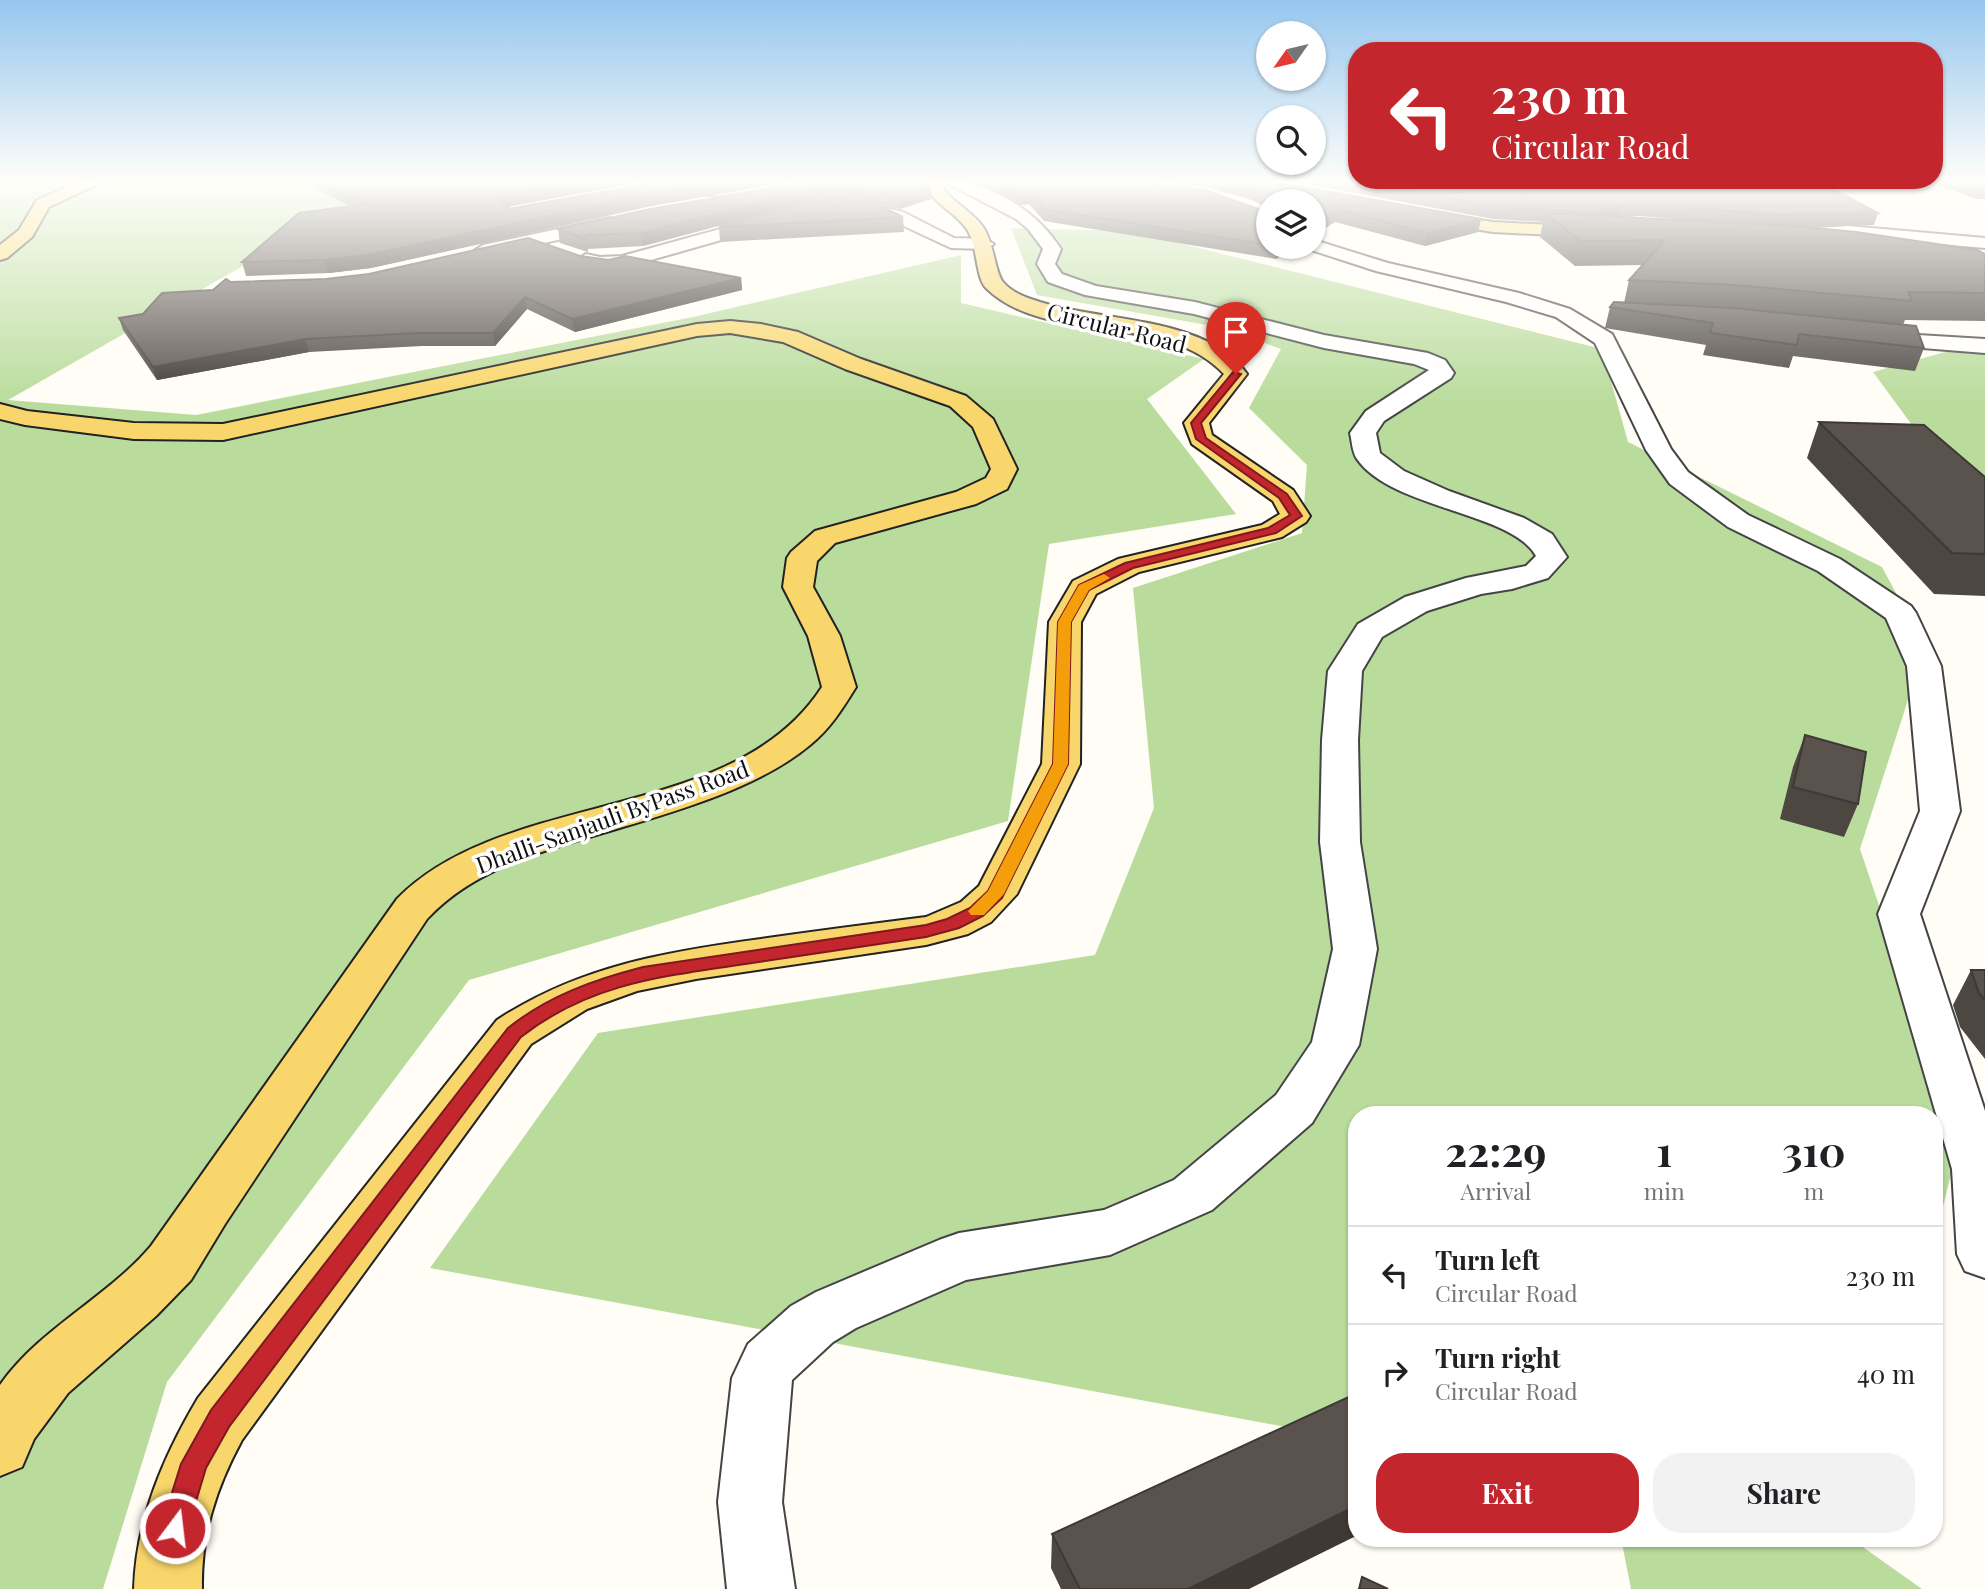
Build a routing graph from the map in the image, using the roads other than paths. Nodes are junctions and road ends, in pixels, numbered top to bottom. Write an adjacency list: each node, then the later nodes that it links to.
1 (465, 255): 7 (street)
2 (572, 255): 3 (street)
3 (640, 255)
4 (987, 255): 13 (main road, Circular Road)
5 (1050, 255): 14 (street)
6 (1346, 255): 11 (street)
7 (461, 256)
8 (1843, 335): 9 (street)
9 (1985, 346)
10 (0, 411): 12 (main road, Dhalli-Sanjauli ByPass Road)
11 (1985, 1254)
12 (0, 1446)
13 (168, 1589)
14 (761, 1589)

